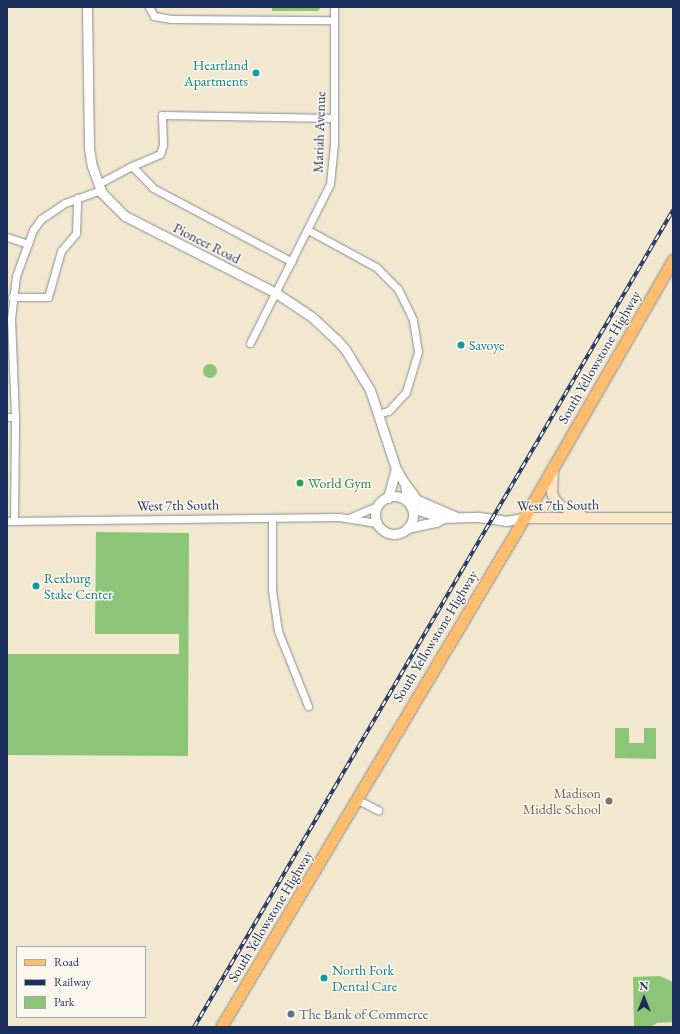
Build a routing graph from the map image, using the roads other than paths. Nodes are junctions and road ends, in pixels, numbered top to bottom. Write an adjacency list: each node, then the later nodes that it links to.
1 (87, 7): 7 (street, Pioneer Road)
2 (149, 7): 4 (street)
3 (334, 7): 4 (street, Mariah Avenue)
4 (334, 20): 5 (street, Mariah Avenue)
5 (334, 118): 6 (street); 9 (street, Mariah Avenue)
6 (132, 166): 7 (street); 13 (street)
7 (100, 187): 8 (street); 14 (street, Pioneer Road)
8 (77, 198): 11 (street); 15 (street)
9 (308, 230): 13 (street, Mariah Avenue); 18 (street)
10 (7, 237): 11 (street)
11 (28, 244): 15 (street)
12 (673, 260): 21 (main road, South Yellowstone Highway)
13 (292, 262): 14 (street, Mariah Avenue)
14 (276, 293): 17 (street, Mariah Avenue); 18 (street, Pioneer Road)
15 (12, 297): 16 (street)
16 (9, 319): 20 (street)
17 (250, 343)
18 (378, 414): 22 (street, Pioneer Road)
19 (7, 417): 20 (street)
20 (15, 417): 34 (street)
21 (553, 466): 31 (main road, South Yellowstone Highway); 32 (main road)
22 (396, 469): 23 (street, Pioneer Road); 24 (street)
23 (405, 484): 25 (street, Pioneer Road); 27 (street)
24 (388, 498): 25 (street); 26 (street)
25 (409, 505): 30 (street, West 7th South); 36 (street)
26 (377, 506): 29 (street, West 7th South); 35 (street)
27 (457, 517): 30 (street, West 7th South); 31 (street, West 7th South)
28 (272, 518): 29 (street, West 7th South); 34 (street, West 7th South); 37 (street)
29 (349, 518): 35 (street, West 7th South)
30 (443, 518): 36 (street, West 7th South)
31 (523, 518): 32 (main road, West 7th South); 38 (main road, South Yellowstone Highway)
32 (586, 518): 33 (main road, West 7th South)
33 (673, 518)
34 (11, 521)
35 (377, 523): 36 (street)
36 (407, 528)
37 (308, 706)
38 (356, 799): 39 (street); 40 (main road, South Yellowstone Highway)
39 (378, 810)
40 (221, 1027)

